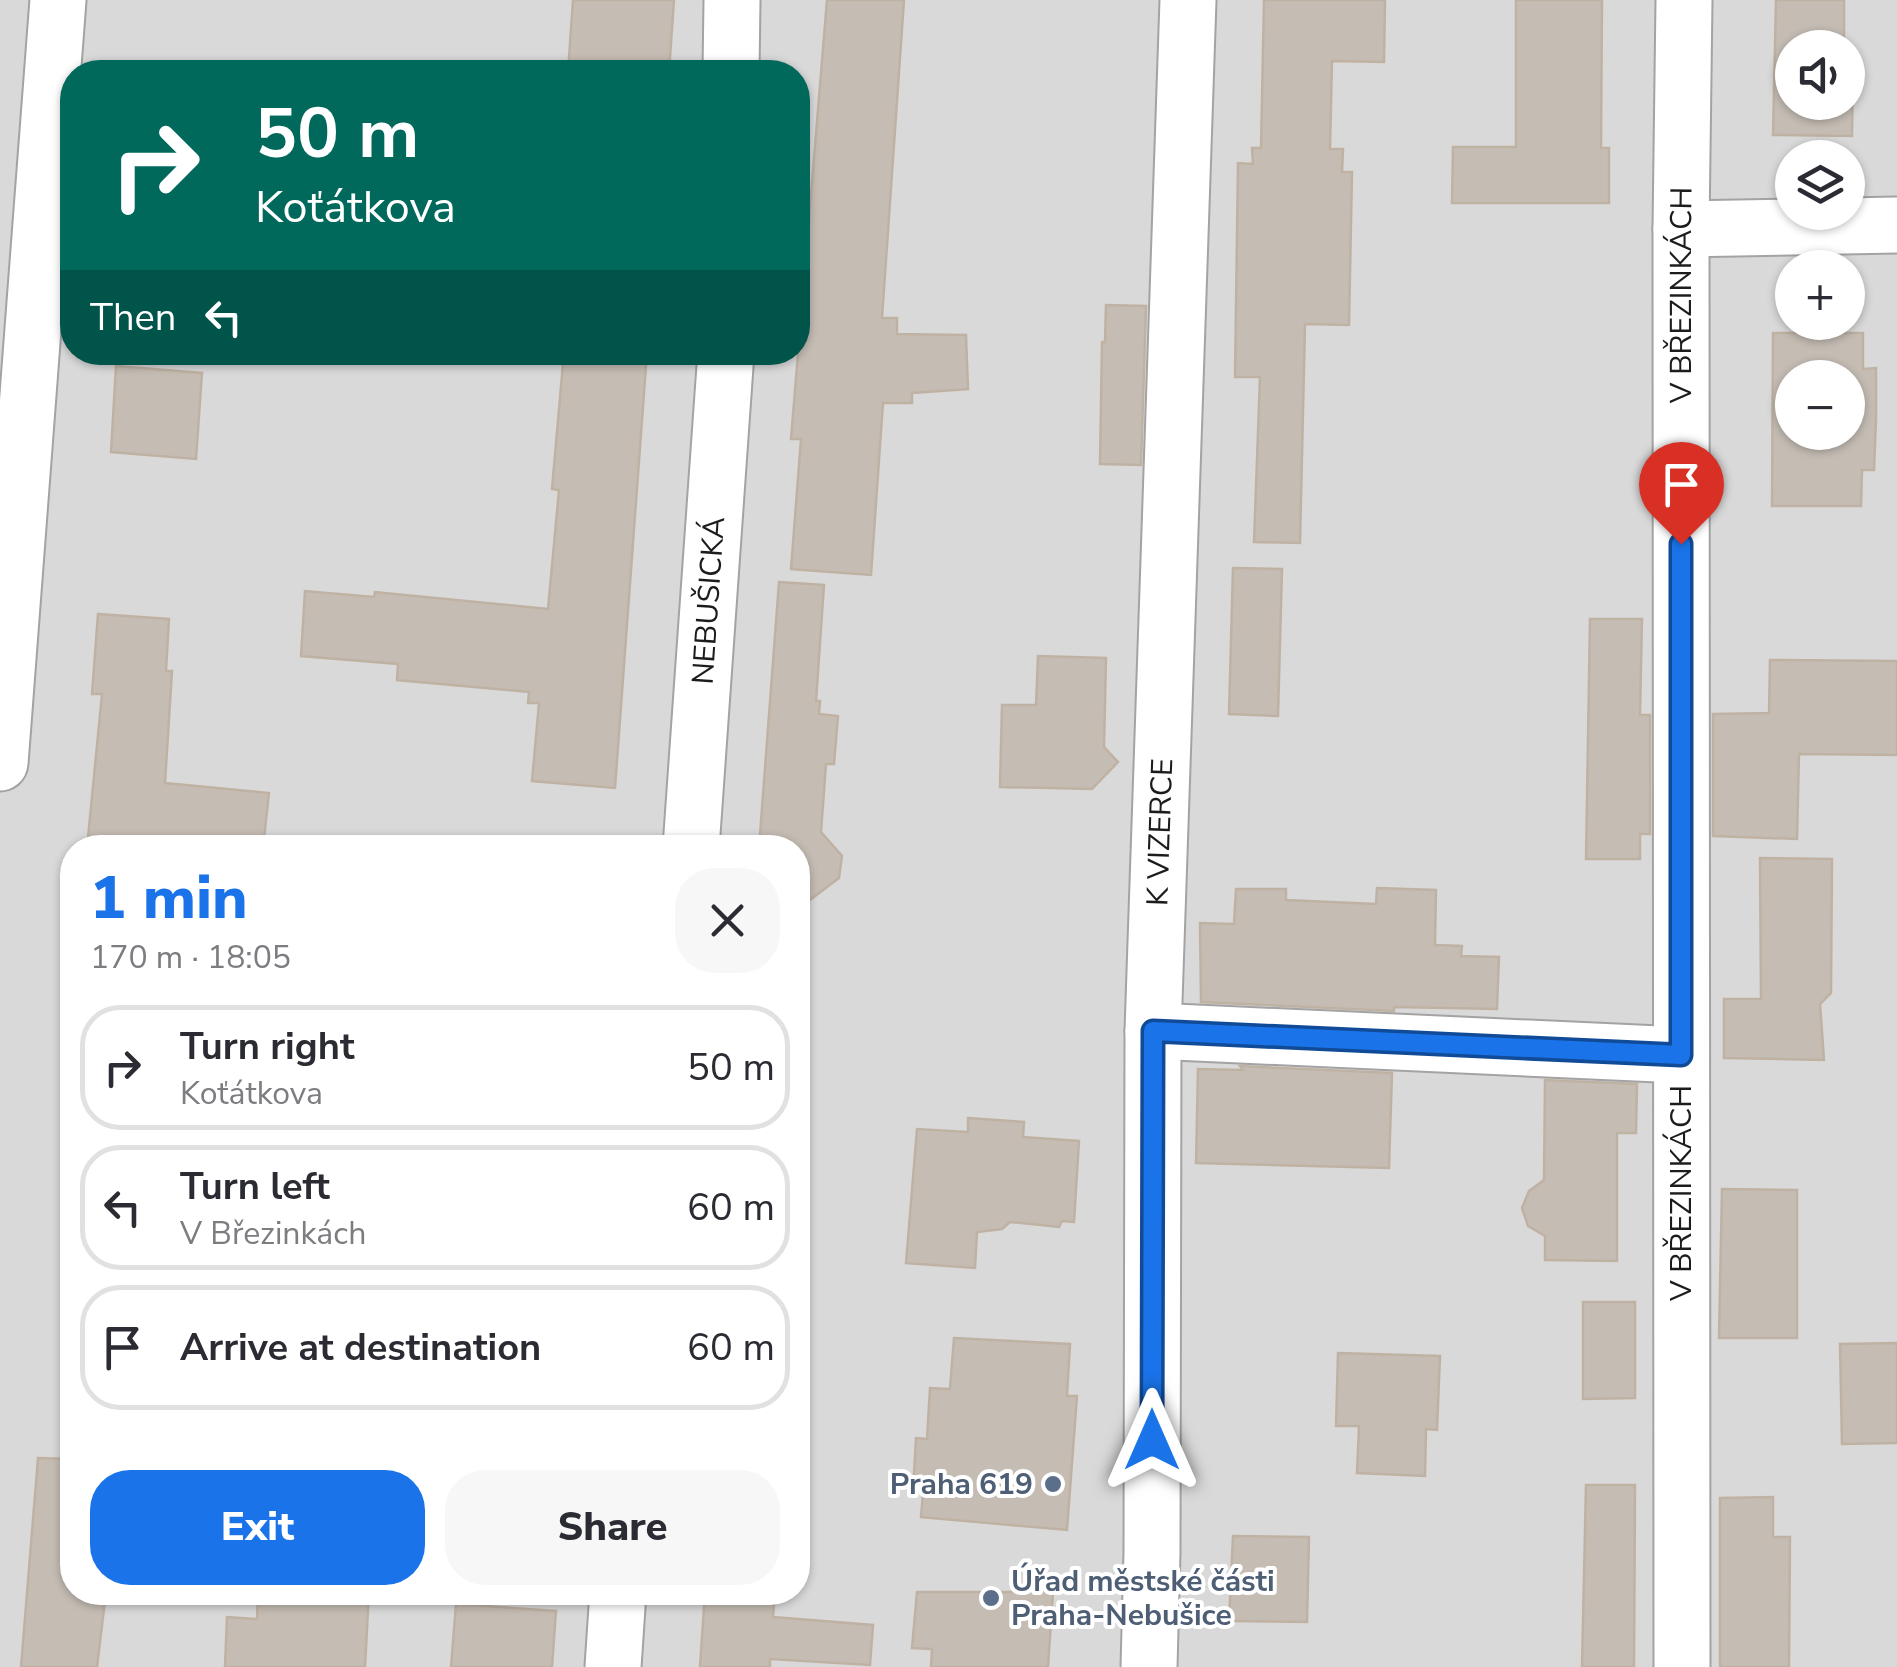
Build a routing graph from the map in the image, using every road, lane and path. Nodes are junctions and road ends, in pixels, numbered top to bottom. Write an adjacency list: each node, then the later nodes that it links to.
1 (58, 0): 9 (street)
2 (732, 0): 5 (street)
3 (1188, 0): 11 (street, K VIZERCE)
4 (1684, 0): 7 (street, V BŘEZINKÁCH)
5 (731, 60)
6 (1897, 225): 7 (street)
7 (1681, 228): 12 (street, V BŘEZINKÁCH)
8 (725, 365): 10 (street, NEBUŠICKÁ)
9 (0, 763)
10 (692, 835)
11 (1153, 1031): 12 (street); 15 (street, K VIZERCE)
12 (1681, 1055): 16 (street, V BŘEZINKÁCH)
13 (617, 1605): 14 (street)
14 (613, 1667)
15 (1148, 1667)
16 (1682, 1667)

